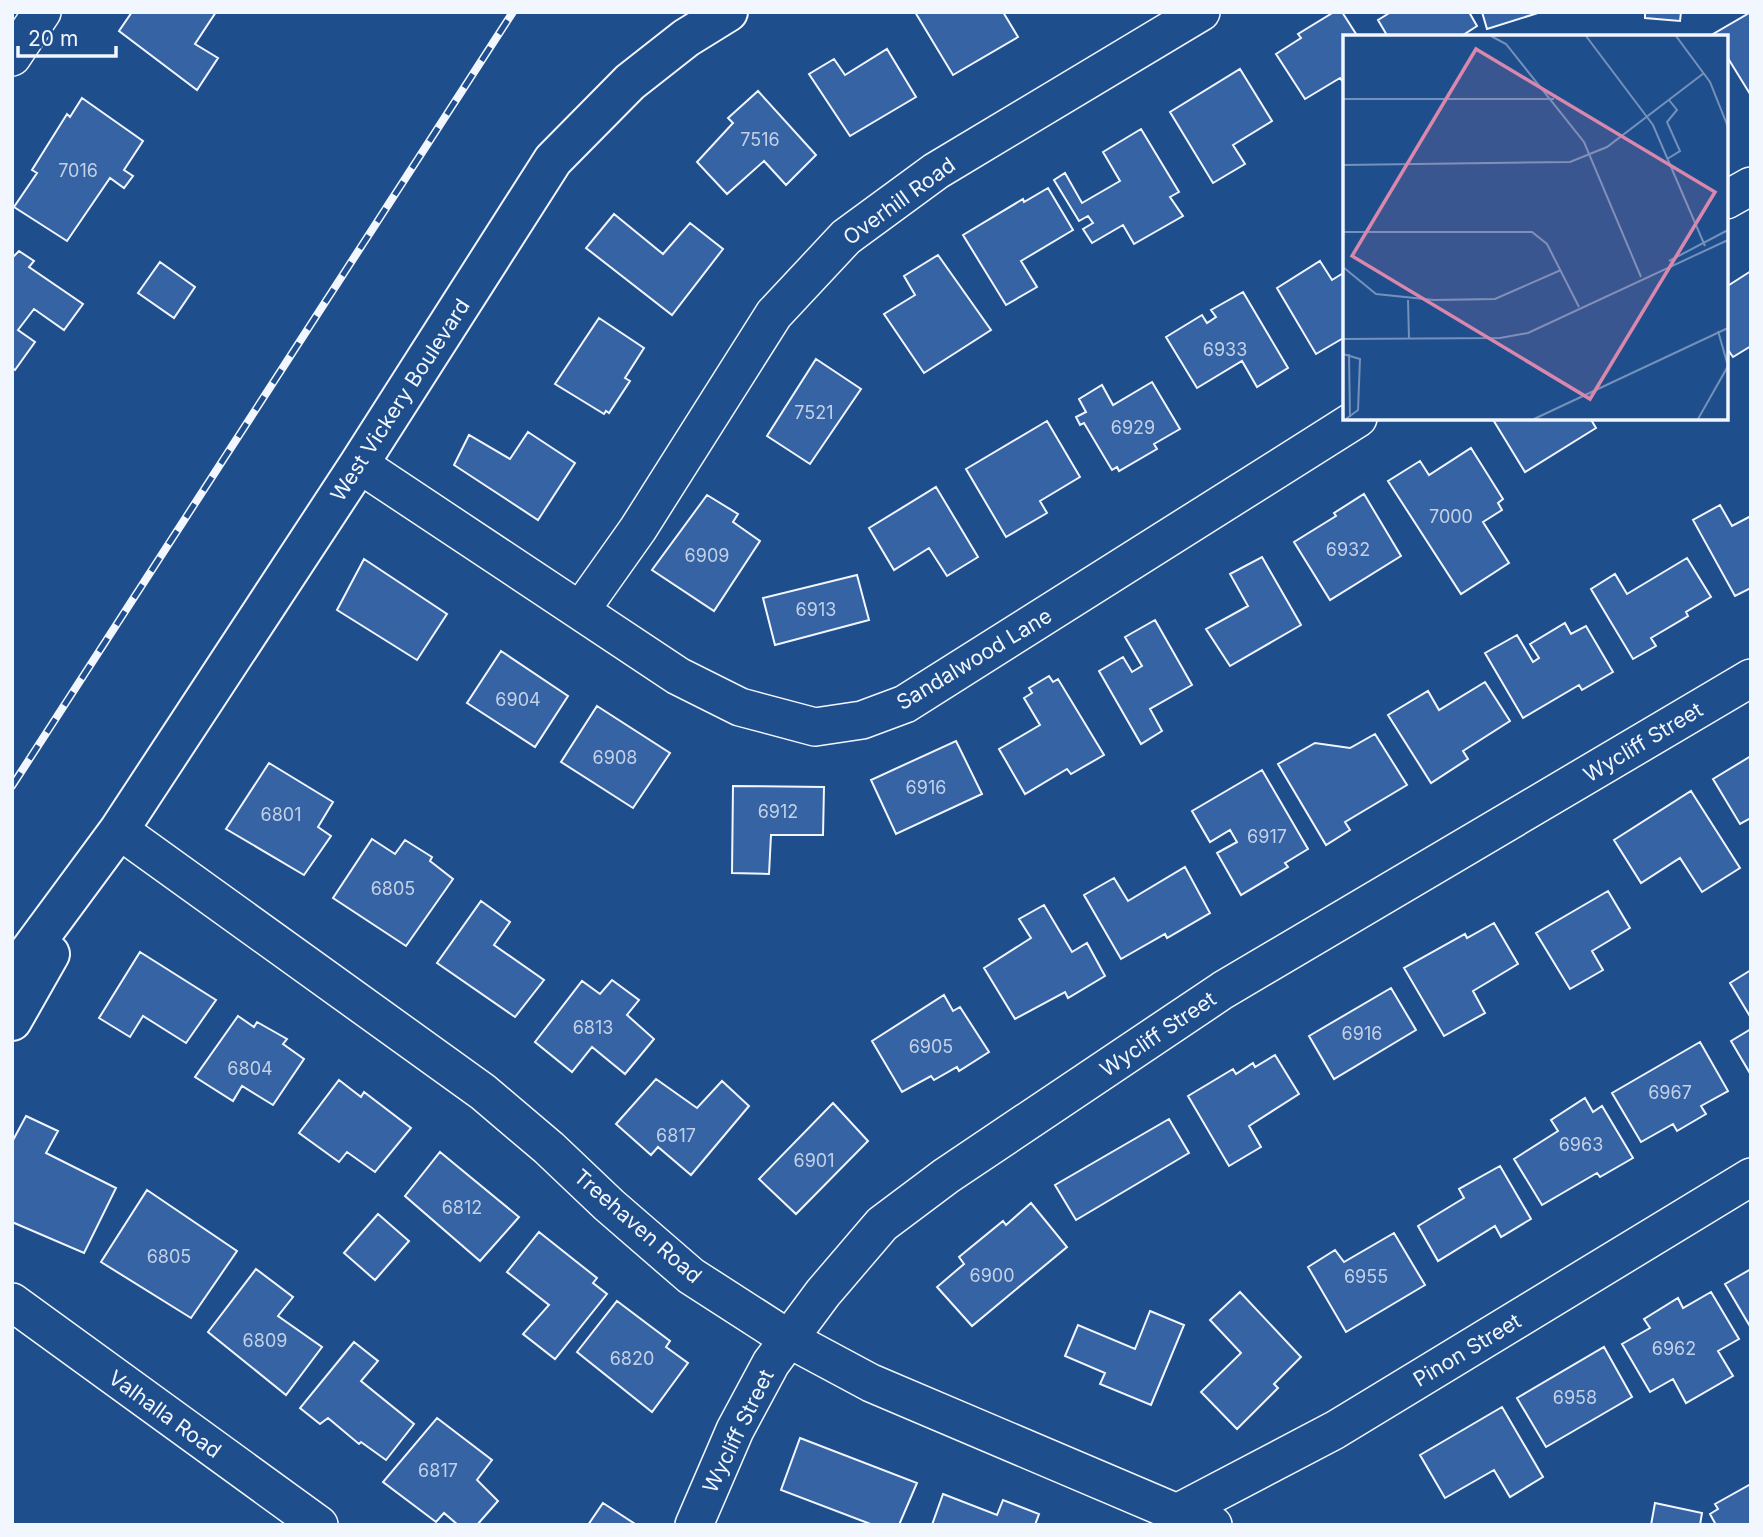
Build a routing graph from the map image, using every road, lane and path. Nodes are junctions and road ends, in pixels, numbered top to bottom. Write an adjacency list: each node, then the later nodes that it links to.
1 (42, 12): 4 (street)
2 (727, 12): 8 (main road, West Vickery Boulevard)
3 (1202, 12): 9 (street, Overhill Road)
4 (12, 57)
5 (1751, 186): 6 (street)
6 (1728, 199)
7 (1355, 420): 9 (street, Sandalwood Lane)
8 (359, 464): 9 (street, Sandalwood Lane); 11 (main road, West Vickery Boulevard)
9 (580, 611)
10 (1751, 678): 16 (street, Wycliff Street)
11 (119, 830): 12 (main road, West Vickery Boulevard); 13 (main road, West Vickery Boulevard); 16 (street, Treehaven Road)
12 (12, 975)
13 (12, 1021)
14 (1751, 1177): 17 (street, Pinon Street)
15 (12, 1303): 18 (street, Valhalla Road)
16 (789, 1339): 17 (street, Treehaven Road); 19 (street, Wycliff Street)
17 (1177, 1513): 20 (street, Treehaven Road)
18 (319, 1525)
19 (694, 1525)
20 (1213, 1525)

